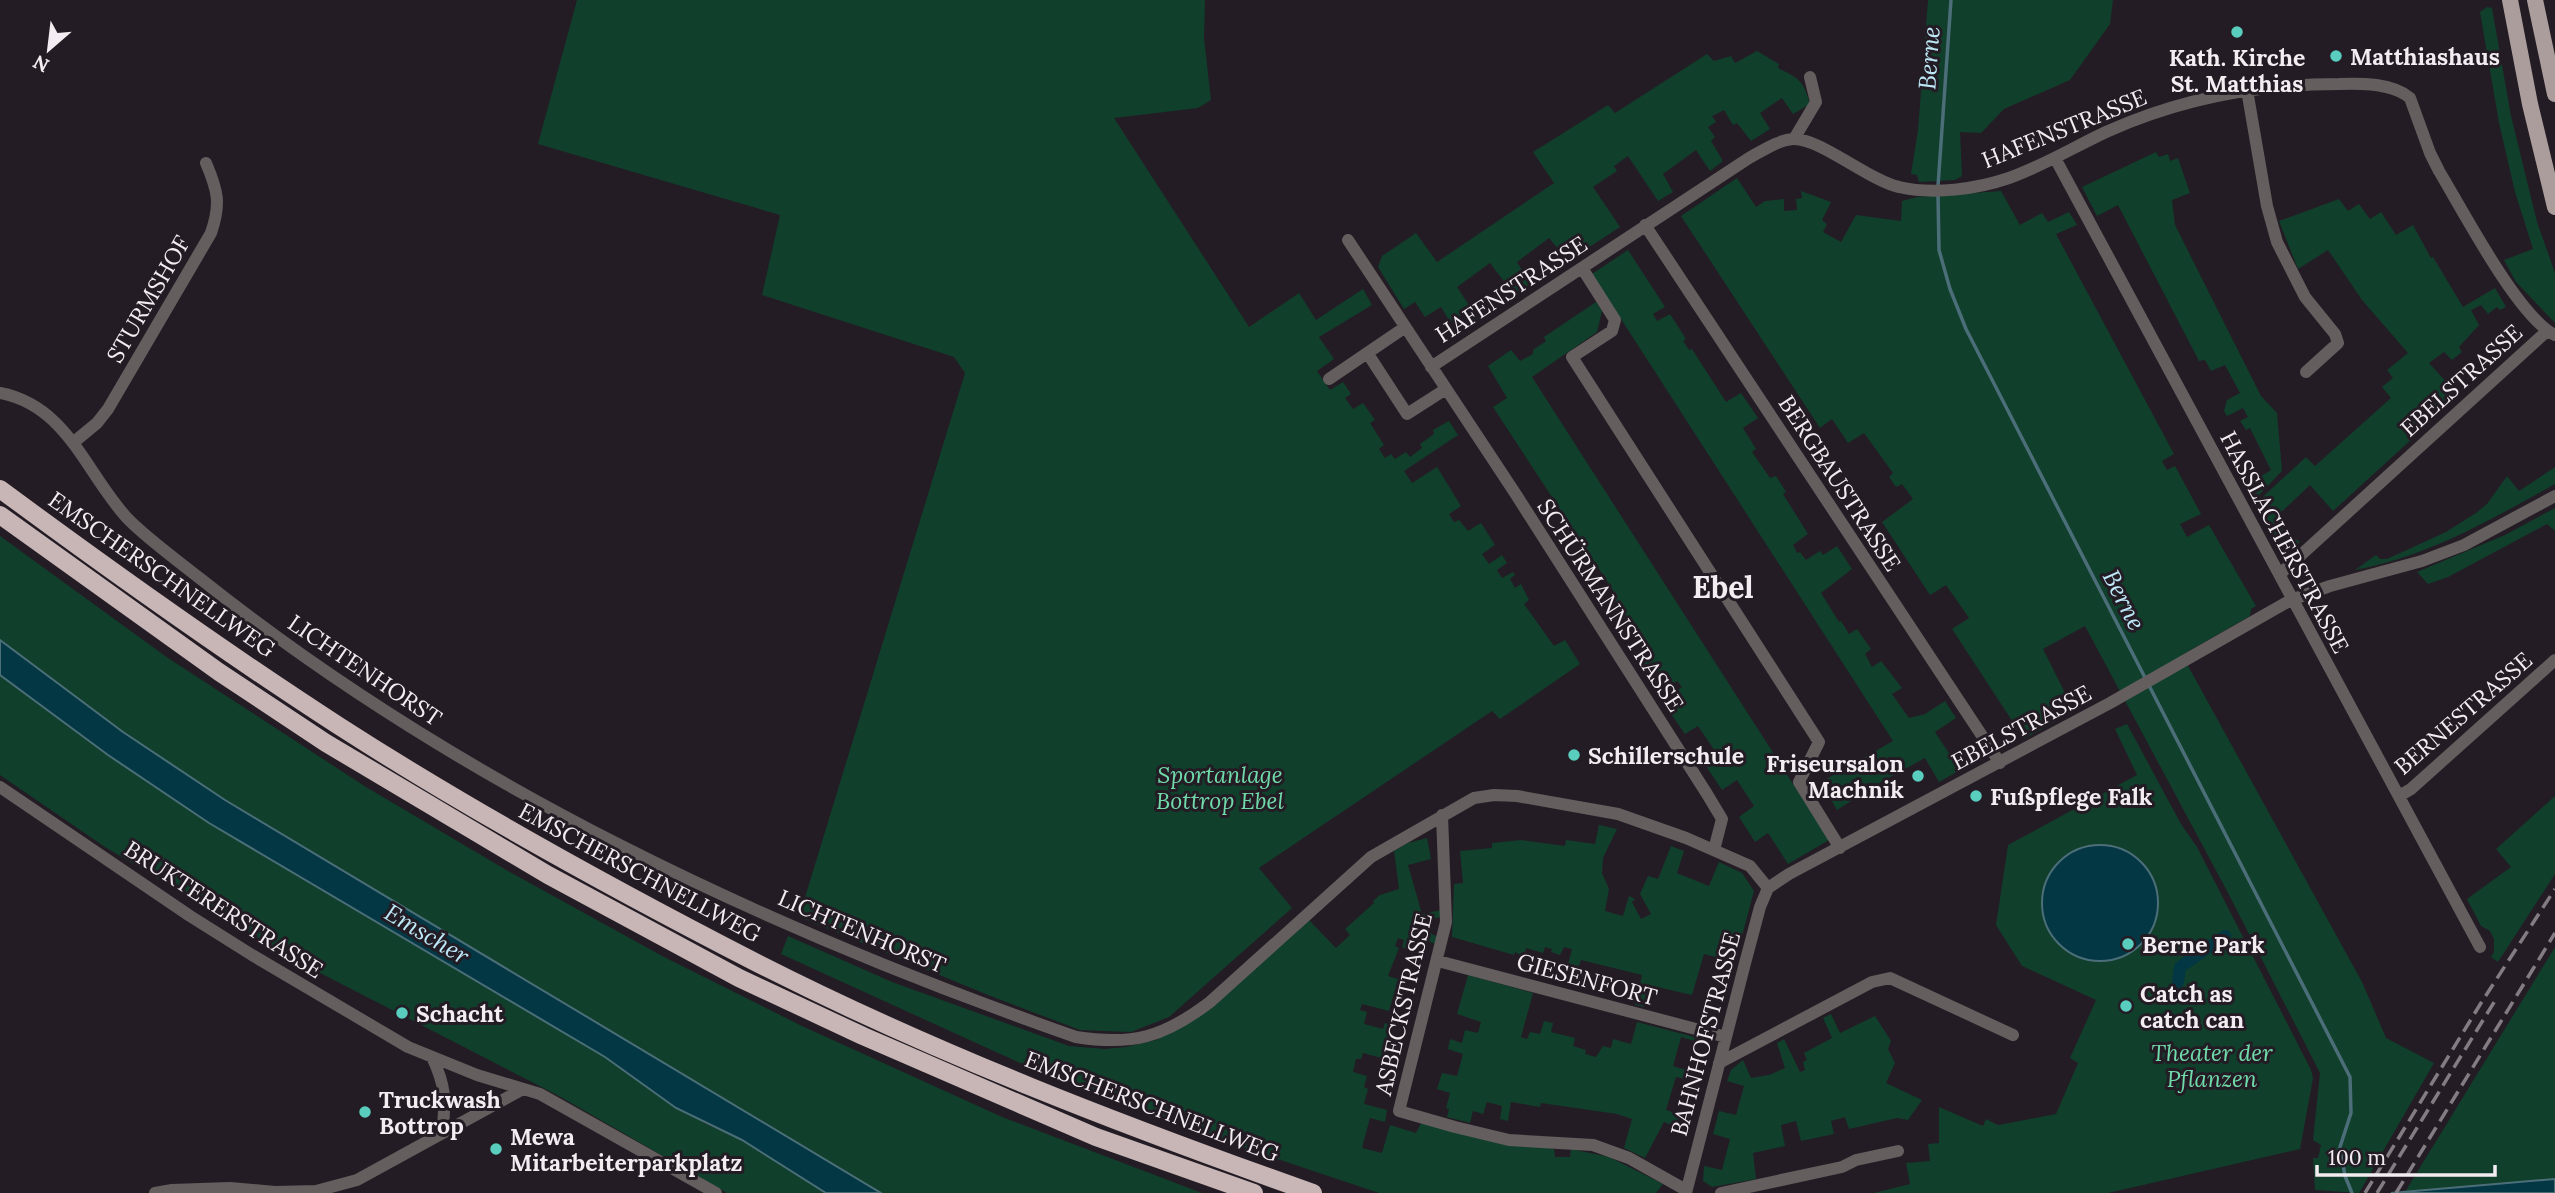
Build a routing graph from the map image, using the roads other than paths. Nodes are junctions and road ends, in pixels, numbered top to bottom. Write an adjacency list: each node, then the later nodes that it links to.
1 (2510, 5): 9 (main road)
2 (2537, 5): 5 (main road)
3 (1810, 76): 6 (street)
4 (2247, 90): 7 (street, HAFENSTRASSE); 14 (street, HAFENSTRASSE); 17 (street)
5 (2555, 94)
6 (1794, 139): 7 (street, HAFENSTRASSE); 10 (street, HAFENSTRASSE)
7 (2055, 158): 25 (street, HASSLACHERSTRASSE)
8 (206, 163): 21 (street, STURMSHOF)
9 (2555, 207)
10 (1645, 225): 12 (street, HAFENSTRASSE); 28 (street, BERGBAUSTRASSE)
11 (1348, 240): 13 (street, SCHÜRMANNSTRASSE)
12 (1582, 268): 16 (street, HAFENSTRASSE); 32 (street)
13 (1404, 328): 15 (street, HAFENSTRASSE); 16 (street, SCHÜRMANNSTRASSE)
14 (2551, 333): 25 (street, EBELSTRASSE)
15 (1368, 354): 18 (street, HAFENSTRASSE); 19 (street)
16 (1431, 367): 19 (street, SCHÜRMANNSTRASSE)
17 (2306, 372)
18 (1329, 379)
19 (1446, 389): 33 (street, SCHÜRMANNSTRASSE)
20 (0, 393): 21 (street, LICHTENHORST)
21 (74, 442): 31 (street, LICHTENHORST)
22 (0, 489): 48 (highway, EMSCHERSCHNELLWEG)
23 (2555, 496): 26 (street, EBELSTRASSE)
24 (0, 515): 47 (highway, EMSCHERSCHNELLWEG)
25 (2280, 574): 26 (street, HASSLACHERSTRASSE)
26 (2291, 600): 28 (street, EBELSTRASSE); 30 (street, HASSLACHERSTRASSE)
27 (2555, 660): 30 (street, BERNESTRASSE)
28 (2000, 763): 32 (street, EBELSTRASSE)
29 (0, 787): 39 (street, BRUKTERERSTRASSE)
30 (2399, 796): 35 (street, HASSLACHERSTRASSE)
31 (1442, 815): 33 (street, LICHTENHORST); 36 (street, ASBECKSTRASSE)
32 (1840, 848): 34 (street, EBELSTRASSE)
33 (1714, 850): 34 (street, LICHTENHORST)
34 (1768, 888): 38 (street, BAHNHOFSTRASSE)
35 (2480, 947)
36 (1438, 961): 38 (street, GIESENFORT); 44 (street, ASBECKSTRASSE)
37 (2013, 1035): 40 (street)
38 (1726, 1037): 40 (street, BAHNHOFSTRASSE)
39 (432, 1058): 41 (street, BRUKTERERSTRASSE); 42 (street)
40 (1719, 1063): 44 (street, BAHNHOFSTRASSE)
41 (523, 1089): 42 (street); 46 (street, BRUKTERERSTRASSE)
42 (442, 1133): 45 (street)
43 (1898, 1152): 49 (street)
44 (1686, 1191)
45 (155, 1193)
46 (716, 1193)
47 (1254, 1193)
48 (1312, 1193)
49 (1721, 1193)

